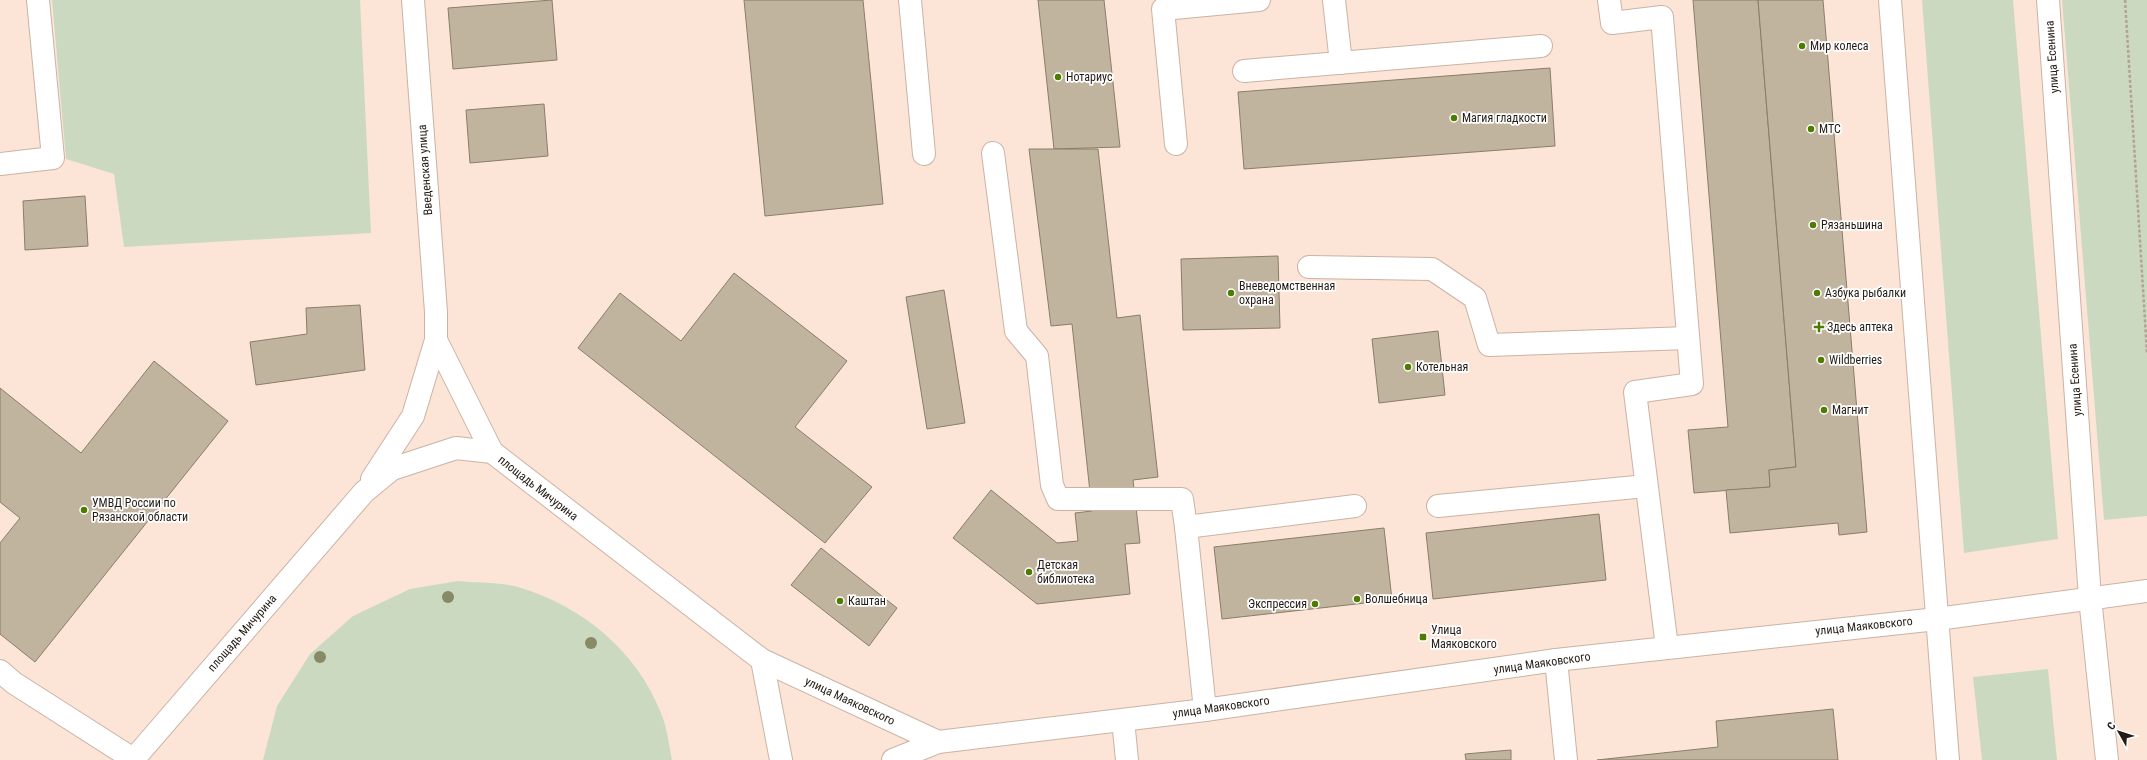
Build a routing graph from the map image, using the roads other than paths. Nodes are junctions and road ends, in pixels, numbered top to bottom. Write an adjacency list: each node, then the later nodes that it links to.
1 (38, 0): 15 (street)
2 (413, 0): 18 (street, Введенская улица)
3 (910, 0): 14 (street)
4 (1259, 0): 12 (street)
5 (1334, 0): 10 (street)
6 (1609, 0): 17 (street)
7 (1890, 0): 27 (street)
8 (2048, 0): 26 (street, улица Есенина)
9 (1541, 46): 10 (street)
10 (1341, 63): 11 (street)
11 (1244, 70)
12 (1176, 144)
13 (993, 153): 24 (street)
14 (924, 154)
15 (0, 164)
16 (1308, 267): 17 (street)
17 (1688, 338): 20 (street)
18 (436, 340): 19 (street, Введенская улица); 21 (street, Введенская улица)
19 (492, 452): 21 (street, площадь Мичурина); 29 (street, площадь Мичурина)
20 (1646, 486): 23 (street); 28 (street)
21 (364, 492): 35 (street, площадь Мичурина)
22 (1355, 506): 24 (street)
23 (1438, 506)
24 (1186, 527): 32 (street)
25 (2147, 591): 26 (street, улица Маяковского)
26 (2090, 598): 27 (street, улица Маяковского); 41 (street, улица Есенина)
27 (1937, 619): 28 (street, улица Маяковского); 40 (street)
28 (1667, 647): 30 (street, улица Маяковского)
29 (762, 660): 34 (street, улица Маяковского); 36 (street)
30 (1556, 660): 32 (street, улица Маяковского); 39 (street)
31 (0, 671): 35 (street)
32 (1205, 710): 33 (street, улица Маяковского)
33 (1123, 720): 34 (street, улица Маяковского); 38 (street)
34 (938, 742): 37 (street, улица Маяковского)
35 (133, 760)
36 (781, 760)
37 (893, 760)
38 (1127, 760)
39 (1566, 760)
40 (1948, 760)
41 (2107, 760)

